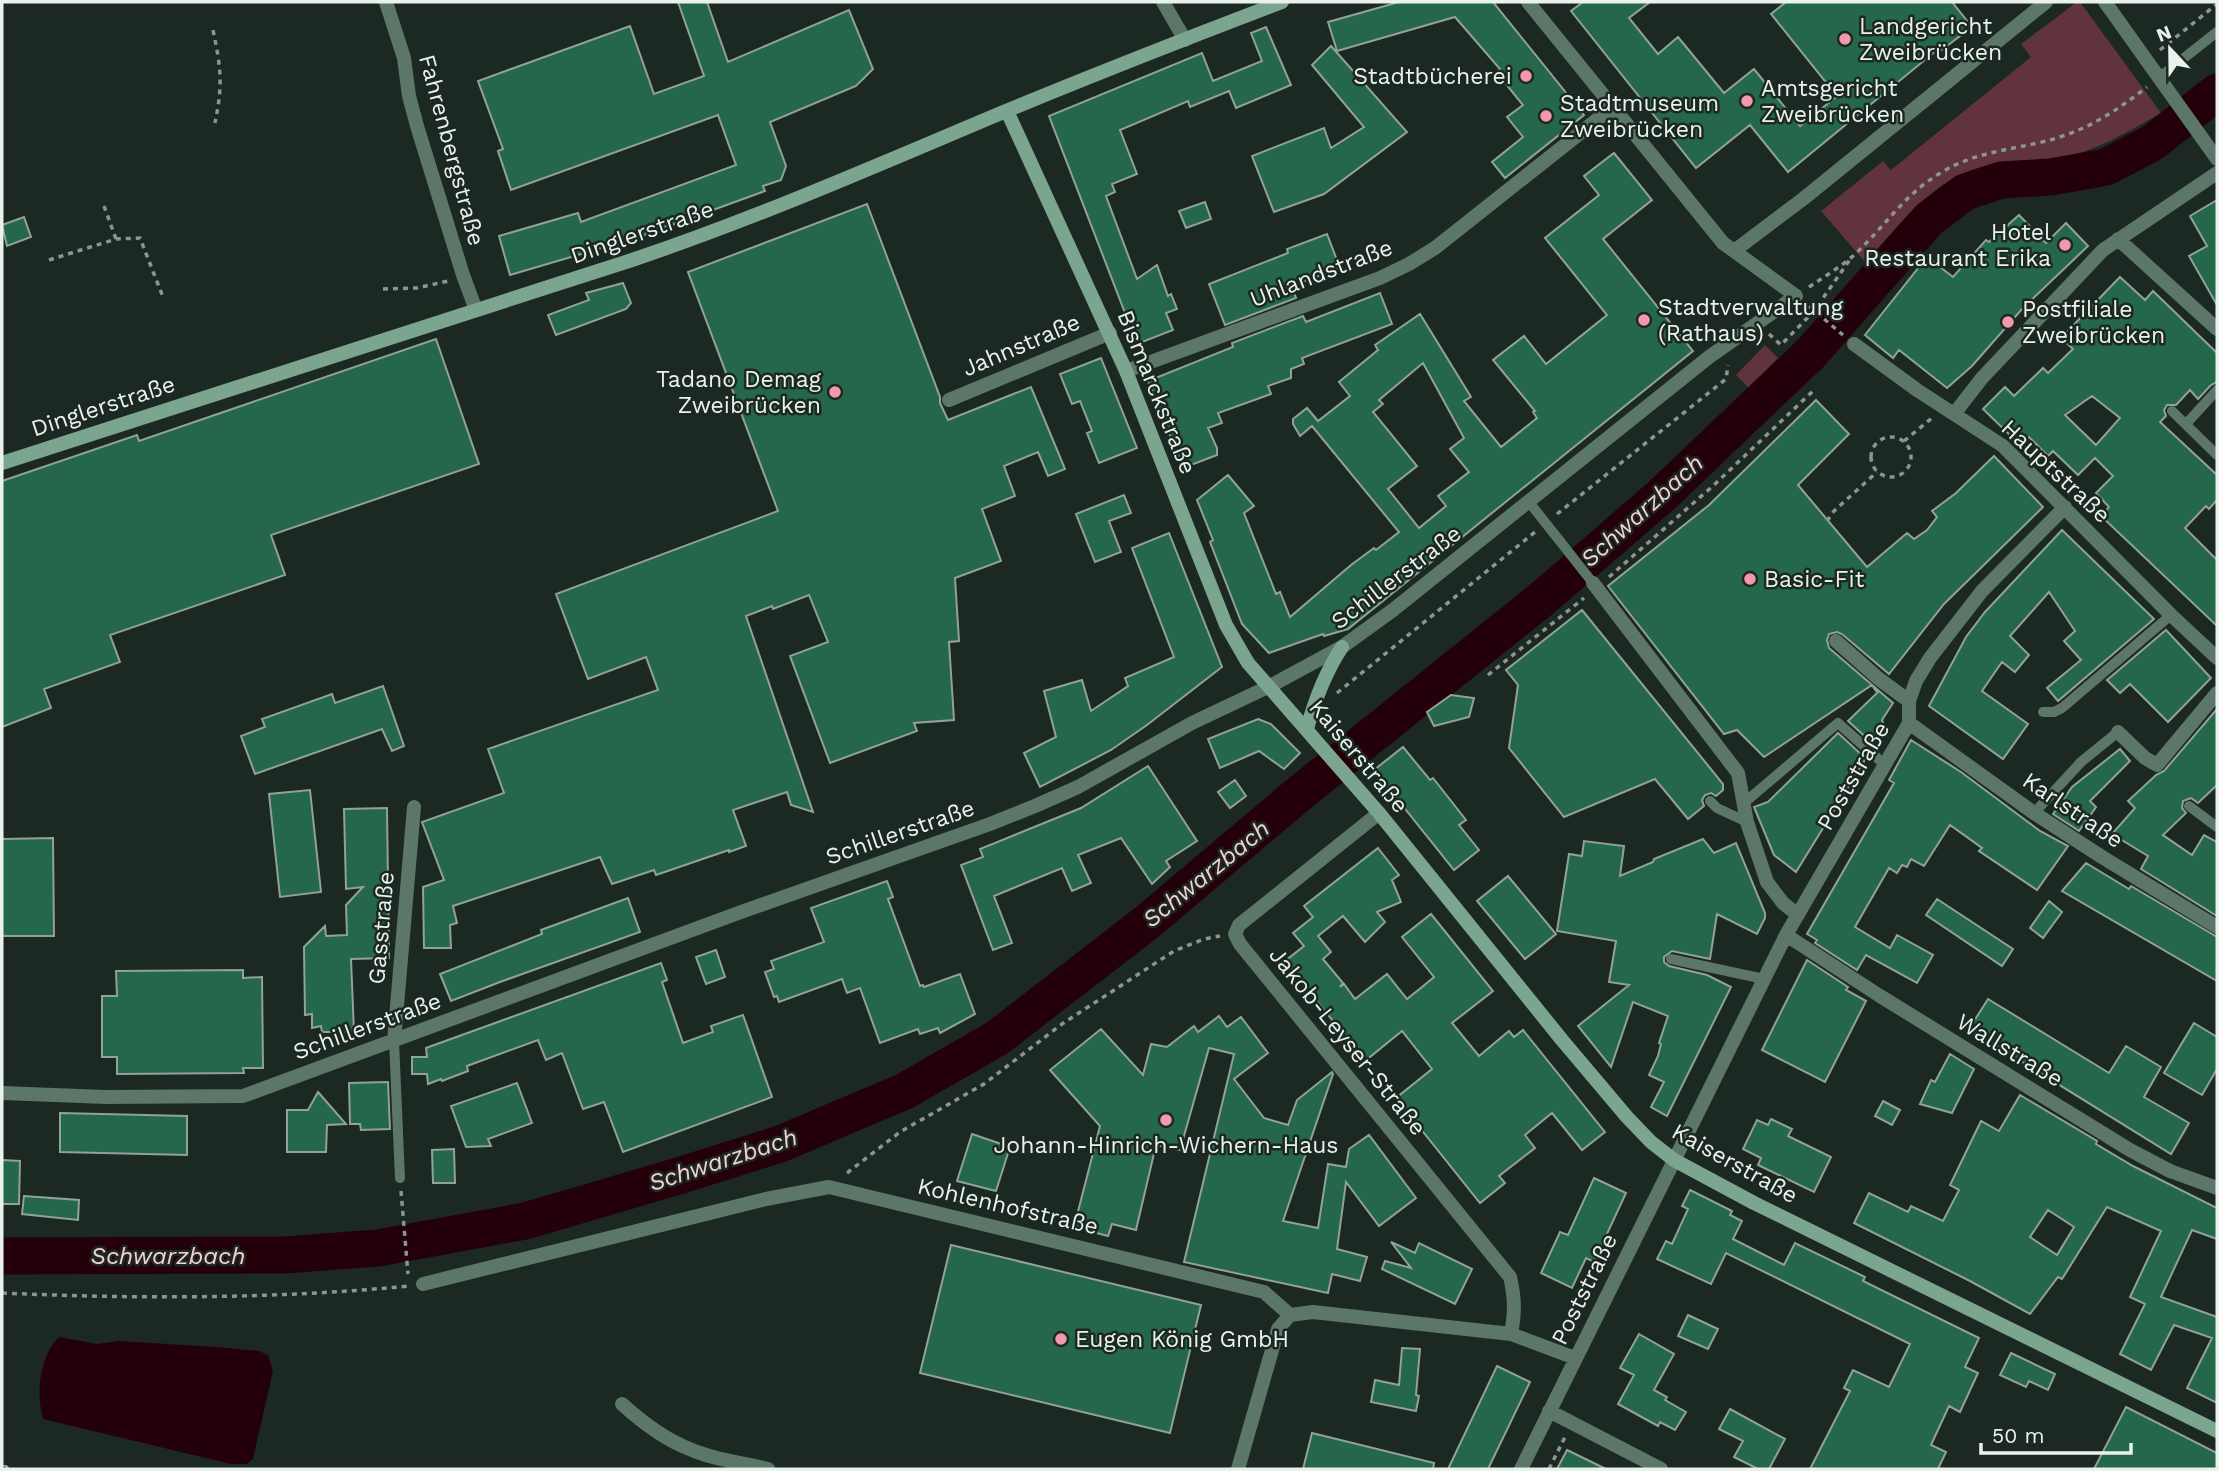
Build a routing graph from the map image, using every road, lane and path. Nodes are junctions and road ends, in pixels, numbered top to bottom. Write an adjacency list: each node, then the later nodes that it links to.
1 (386, 2): 23 (street, Fahrenbergstraße)
2 (1163, 2): 10 (street)
3 (1282, 2): 10 (street, Dinglerstraße)
4 (1528, 2): 13 (street)
5 (2046, 2): 21 (street)
6 (2105, 2): 11 (street)
7 (2217, 4): 11 (path)
8 (213, 30): 15 (path)
9 (2217, 32): 12 (lane)
10 (1185, 40): 14 (street, Dinglerstraße)
11 (2147, 60): 12 (street)
12 (2164, 83): 16 (street); 25 (path)
13 (1613, 107): 21 (street); 33 (street, Uhlandstraße)
14 (1007, 111): 27 (street, Dinglerstraße); 30 (street, Bismarckstraße)
15 (215, 123)
16 (2217, 159)
17 (2217, 173): 20 (street)
18 (104, 206): 19 (path)
19 (116, 239): 22 (path); 26 (path)
20 (2118, 239): 29 (street); 39 (street)
21 (1734, 251): 25 (street)
22 (49, 260)
23 (463, 275): 24 (path); 27 (street, Fahrenbergstraße)
24 (383, 289)
25 (1796, 296): 31 (street, Schillerstraße)
26 (163, 297)
27 (476, 310): 43 (street, Dinglerstraße)
28 (1814, 311): 32 (path)
29 (2217, 330)
30 (1110, 332): 33 (street, Bismarckstraße); 36 (street, Jahnstraße)
31 (1731, 342): 45 (street, Schillerstraße); 48 (path)
32 (1854, 344): 39 (street, Hauptstraße)
33 (1126, 371): 55 (street, Bismarckstraße)
34 (1814, 390): 49 (path)
35 (2217, 390): 40 (lane)
36 (949, 400)
37 (2172, 411): 40 (lane)
38 (1938, 412): 41 (path)
39 (1954, 414): 46 (street, Hauptstraße)
40 (2186, 424): 42 (lane)
41 (1903, 441): 44 (path); 44 (path)
42 (2217, 455)
43 (2, 463)
44 (1877, 472): 47 (path)
45 (1529, 502): 48 (lane); 52 (street, Schillerstraße)
46 (2064, 507): 50 (street, Hauptstraße); 57 (street, Poststraße)
47 (1827, 521)
48 (1545, 524): 49 (lane); 59 (path)
49 (1595, 585): 54 (path); 65 (street)
50 (2171, 615): 53 (street, Hauptstraße); 58 (lane)
51 (1836, 641): 57 (street)
52 (1342, 646): 55 (street, Schillerstraße); 59 (street)
53 (2217, 658)
54 (1489, 675)
55 (1270, 687): 61 (street, Kaiserstraße); 78 (street, Schillerstraße)
56 (2217, 693): 62 (street)
57 (1909, 701): 60 (street, Poststraße)
58 (2043, 712)
59 (1311, 714): 61 (street)
60 (1909, 723): 63 (street, Poststraße); 69 (street, Karlstraße)
61 (1309, 732): 68 (street, Kaiserstraße)
62 (2118, 732): 69 (lane)
63 (1885, 765): 65 (lane); 72 (street, Poststraße)
64 (1710, 801): 70 (lane)
65 (1744, 803): 70 (street)
66 (2189, 806): 71 (lane)
67 (414, 807): 78 (street, Gasstraße)
68 (1379, 813): 74 (street); 80 (street, Kaiserstraße)
69 (2034, 813): 73 (street, Karlstraße)
70 (1747, 822): 72 (street)
71 (2217, 827)
72 (1798, 915): 75 (street, Poststraße)
73 (2217, 927)
74 (1235, 934): 82 (path); 88 (street, Jakob-Leyser-Straße)
75 (1786, 935): 77 (street, Poststraße); 83 (street, Wallstraße)
76 (1671, 959): 77 (lane)
77 (1764, 979): 80 (street, Poststraße)
78 (394, 1041): 79 (street, Schillerstraße); 81 (lane, Gasstraße)
79 (2, 1093)
80 (1674, 1160): 89 (street, Poststraße); 93 (street, Kaiserstraße)
81 (400, 1178): 84 (path)
82 (829, 1187): 85 (street, Kohlenhofstraße); 87 (street, Kohlenhofstraße)
83 (2217, 1188)
84 (409, 1275)
85 (423, 1284): 86 (path)
86 (2, 1293)
87 (1290, 1315): 88 (street); 95 (street)
88 (1511, 1334): 89 (street)
89 (1575, 1358): 91 (street, Poststraße)
90 (622, 1404): 94 (street)
91 (1549, 1411): 92 (street); 96 (street, Poststraße)
92 (1571, 1423): 97 (path); 98 (street)
93 (2217, 1431)
94 (768, 1469)
95 (1238, 1469)
96 (1521, 1469)
97 (1549, 1469)
98 (1661, 1469)

